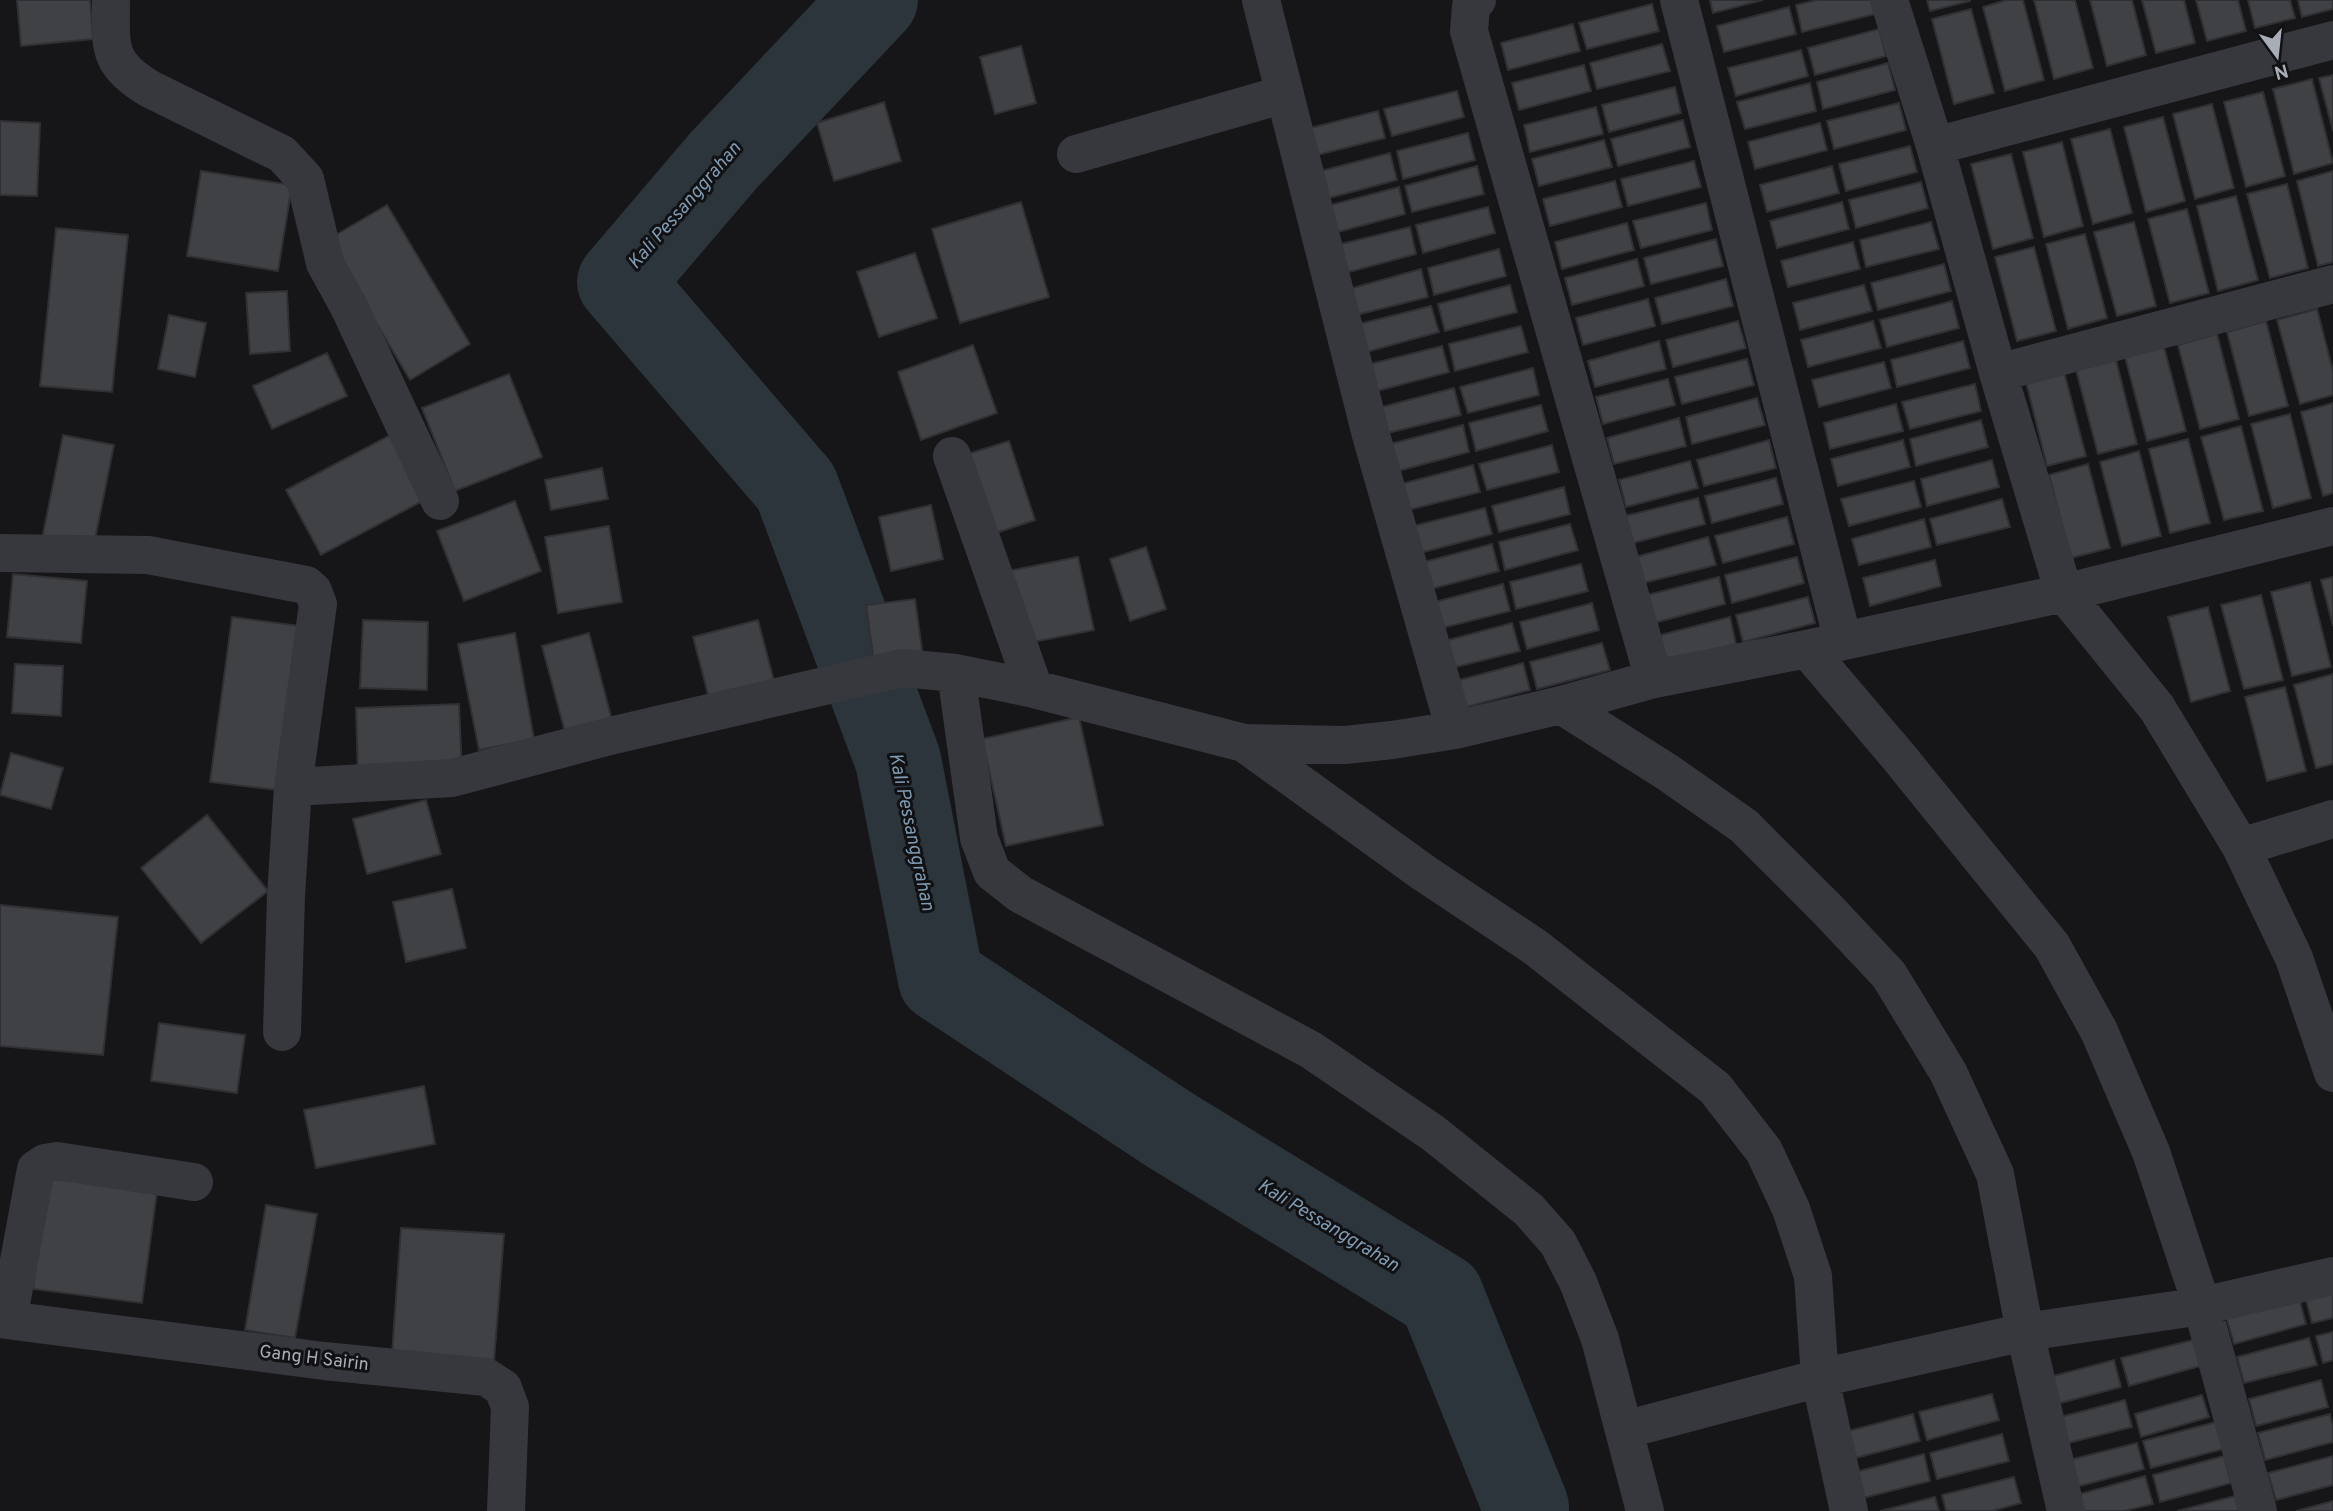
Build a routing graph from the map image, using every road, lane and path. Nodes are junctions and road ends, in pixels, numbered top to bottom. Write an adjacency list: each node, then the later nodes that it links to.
1 (111, 0): 13 (street)
2 (1261, 0): 7 (street)
3 (1477, 0): 19 (street)
4 (1679, 0): 17 (street)
5 (1889, 0): 8 (street)
6 (2333, 40): 8 (street)
7 (1284, 94): 9 (street); 22 (street)
8 (1935, 146): 11 (street)
9 (1076, 154)
10 (2333, 284): 11 (street)
11 (1998, 373): 16 (street)
12 (952, 456): 20 (street)
13 (440, 501)
14 (2333, 526): 16 (street)
15 (0, 553): 24 (street)
16 (2064, 593): 17 (street); 26 (street)
17 (1825, 645): 19 (street); 31 (street)
18 (956, 673): 20 (street); 24 (street); 35 (street)
19 (1654, 679): 21 (street)
20 (1034, 689): 23 (street)
21 (1561, 705): 22 (street); 33 (street)
22 (1455, 730): 23 (street)
23 (1244, 743): 34 (street)
24 (293, 787): 27 (street)
25 (2333, 819): 26 (street)
26 (2241, 847): 28 (street)
27 (282, 1032)
28 (2333, 1072)
29 (194, 1182): 32 (street)
30 (2333, 1276): 31 (street)
31 (2202, 1306): 33 (street); 40 (street)
32 (4, 1319): 36 (street, Gang H Sairin)
33 (2025, 1332): 34 (street); 39 (street)
34 (1820, 1378): 35 (street); 38 (street)
35 (1624, 1430): 37 (street)
36 (506, 1511)
37 (1645, 1511)
38 (1849, 1511)
39 (2066, 1511)
40 (2258, 1511)

